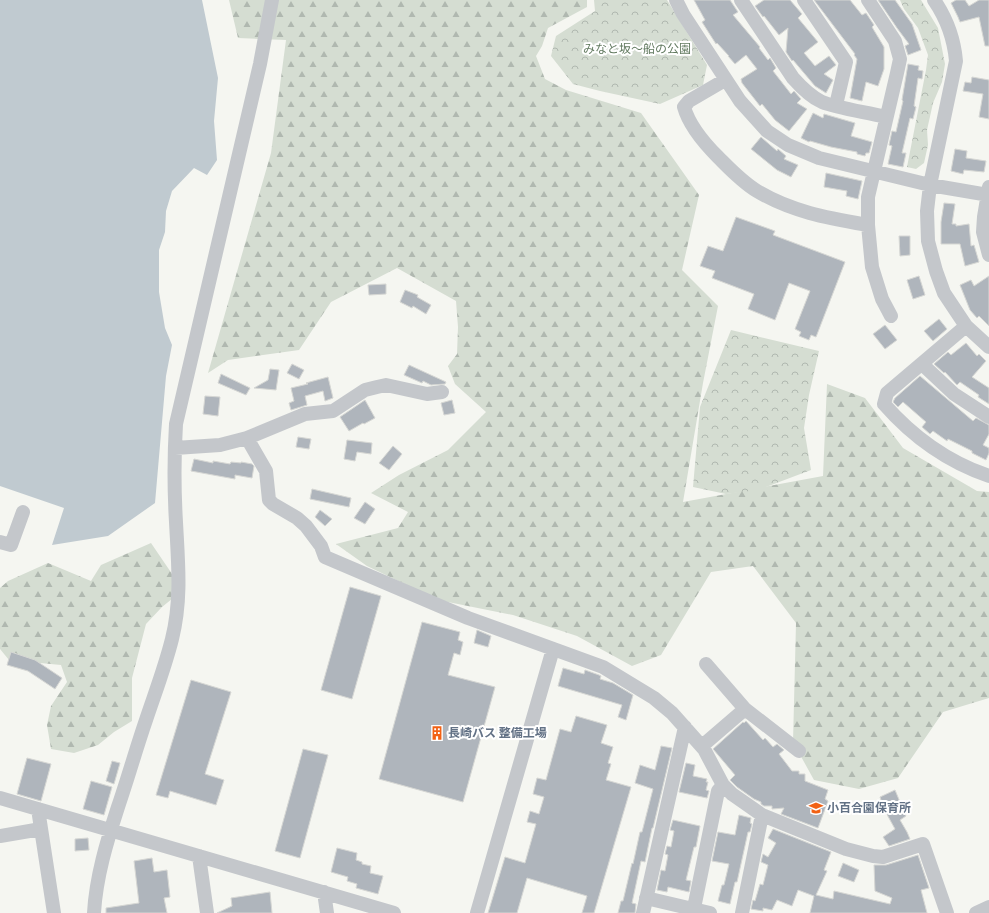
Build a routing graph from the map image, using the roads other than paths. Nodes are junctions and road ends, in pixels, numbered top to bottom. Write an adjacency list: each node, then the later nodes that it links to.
1 (272, 0): 22 (street)
2 (676, 0): 7 (street)
3 (741, 0): 8 (street)
4 (804, 0): 8 (street)
5 (868, 0): 9 (street)
6 (934, 0): 11 (street)
7 (725, 80): 10 (street); 13 (street)
8 (836, 105): 9 (street)
9 (886, 117): 10 (street)
10 (873, 171): 11 (street); 13 (street)
11 (930, 185): 12 (street); 16 (street)
12 (988, 192): 14 (street)
13 (868, 225): 15 (street)
14 (989, 255)
15 (891, 316)
16 (966, 326): 17 (street); 18 (street)
17 (989, 347)
18 (922, 364): 20 (street); 23 (street)
19 (442, 392): 21 (street)
20 (989, 417)
21 (247, 438): 22 (street); 26 (street)
22 (175, 448): 37 (street)
23 (989, 476)
24 (23, 512): 25 (street)
25 (0, 542)
26 (553, 649): 29 (street); 49 (street)
27 (706, 664): 28 (street)
28 (745, 709): 30 (street); 31 (street)
29 (685, 727): 30 (street); 41 (street)
30 (702, 746): 32 (street)
31 (799, 751)
32 (723, 785): 35 (street); 43 (street)
33 (0, 798): 34 (street)
34 (38, 809): 36 (street); 37 (street)
35 (762, 815): 52 (street); 53 (street)
36 (41, 829): 38 (street); 44 (street)
37 (111, 830): 39 (street); 45 (street)
38 (0, 836)
39 (199, 856): 40 (street); 46 (street)
40 (324, 892): 47 (street); 48 (street)
41 (646, 898): 43 (street); 50 (street)
42 (989, 907): 54 (street)
43 (693, 911): 51 (street)
44 (54, 913)
45 (94, 913)
46 (207, 913)
47 (327, 913)
48 (394, 913)
49 (476, 913)
50 (643, 913)
51 (710, 913)
52 (742, 913)
53 (947, 913)
54 (976, 913)

